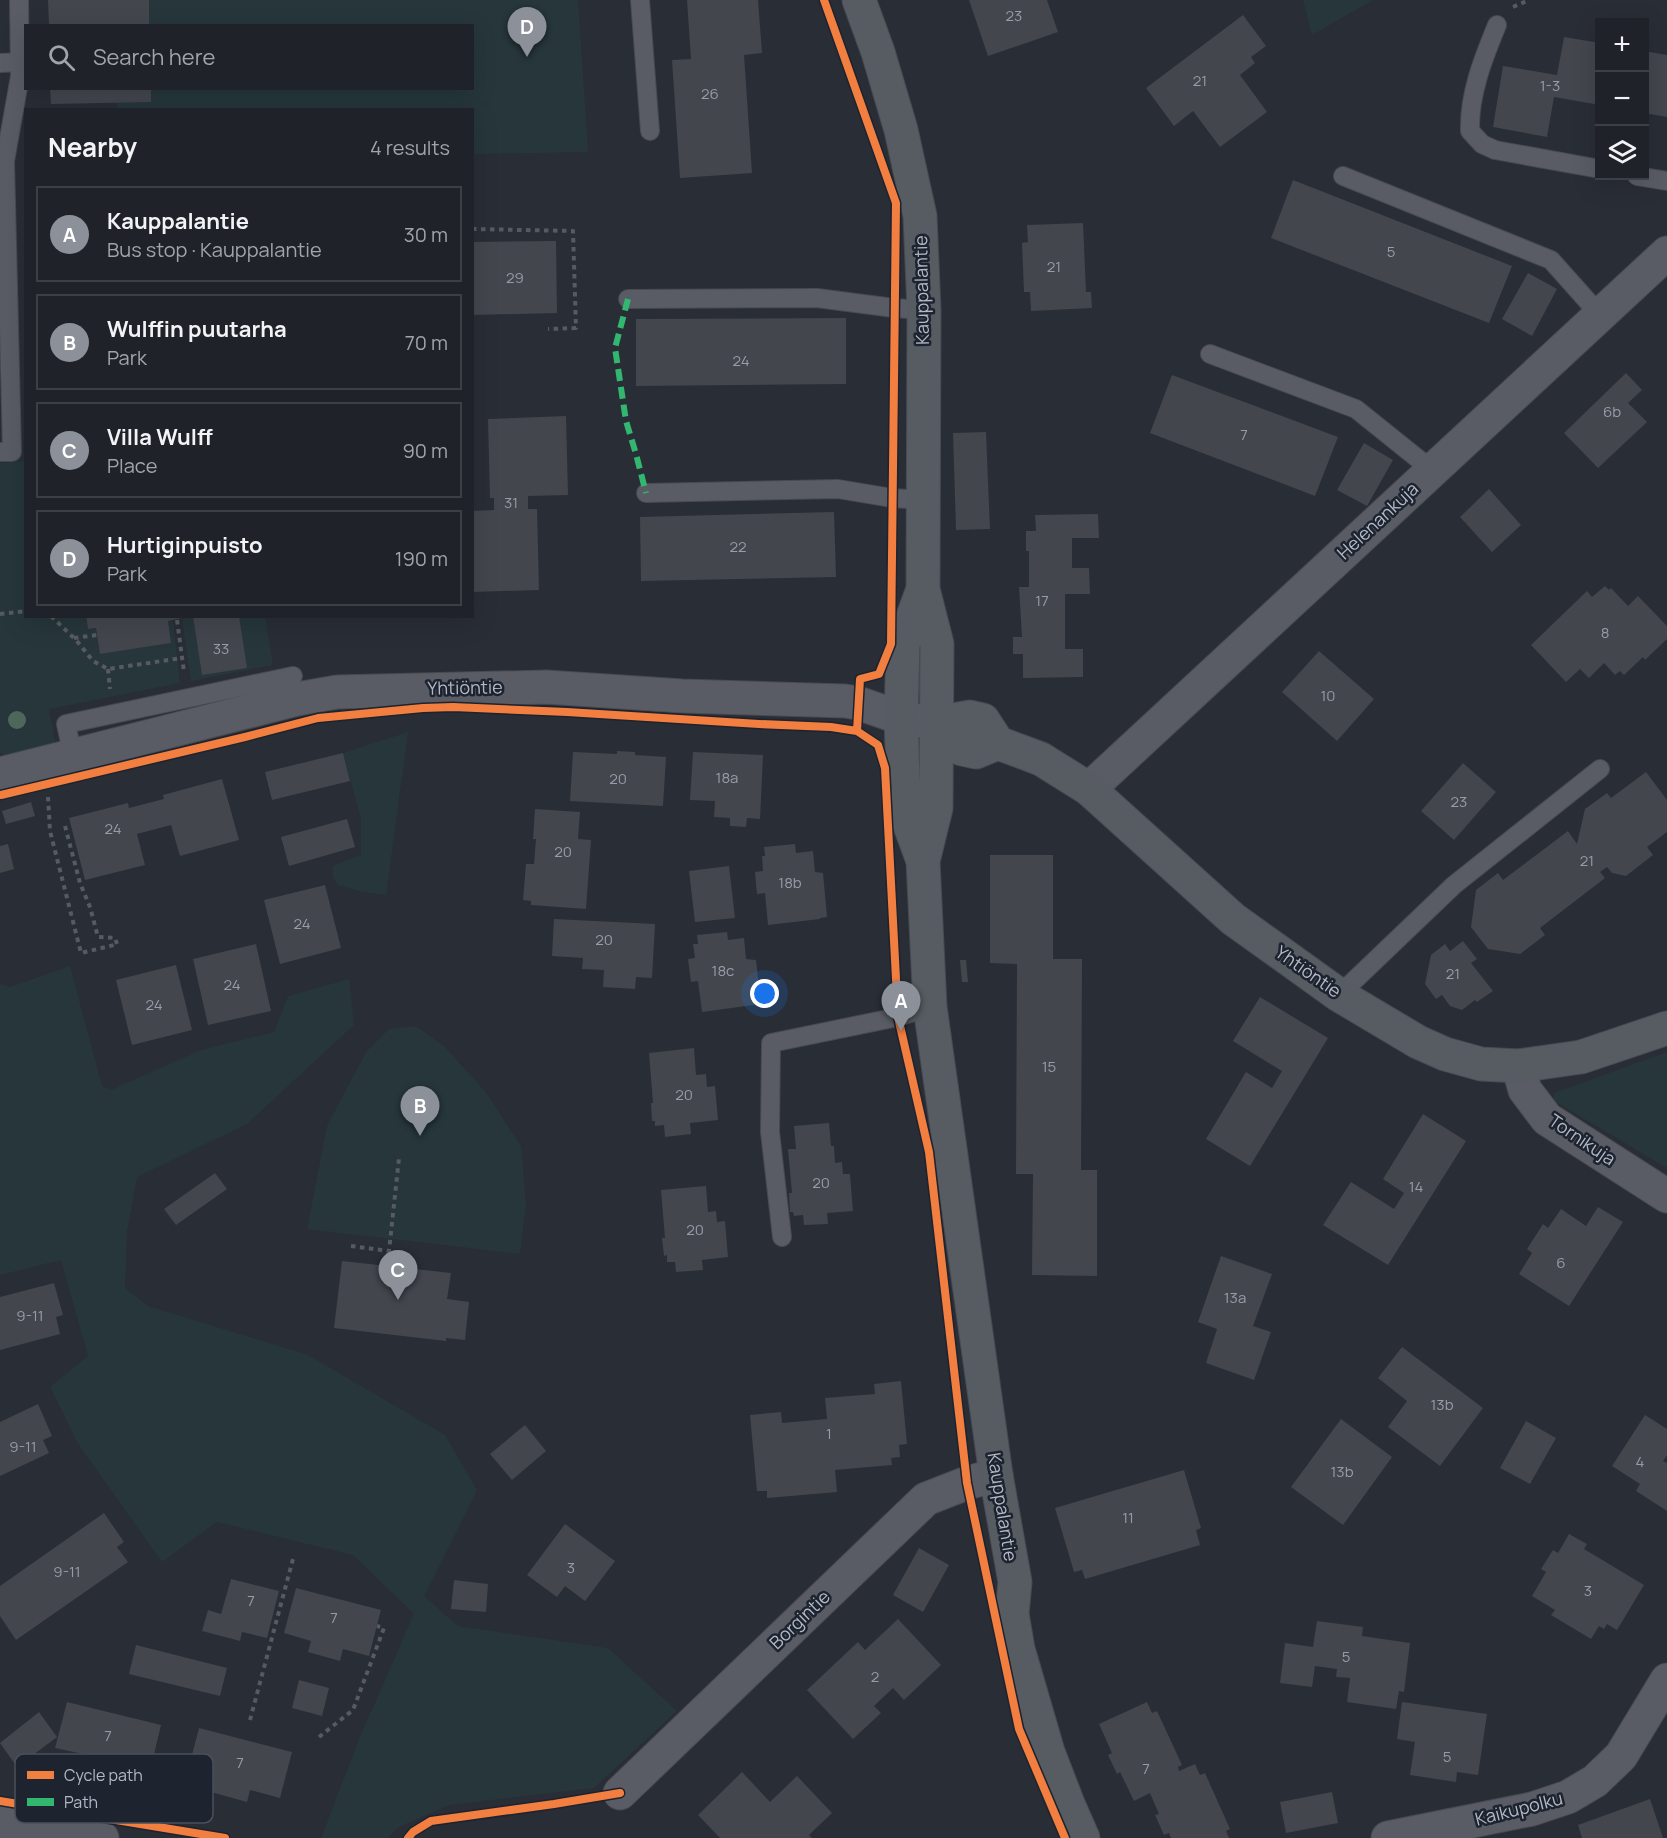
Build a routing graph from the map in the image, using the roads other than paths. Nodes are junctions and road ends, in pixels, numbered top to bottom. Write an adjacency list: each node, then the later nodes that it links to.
1 (19, 0): 6 (lane)
2 (640, 0): 7 (lane)
3 (858, 0): 14 (street, Kauppalantie)
4 (1497, 25): 8 (lane)
5 (0, 63): 6 (lane)
6 (20, 63): 17 (lane)
7 (650, 131)
8 (1595, 168)
9 (1343, 176): 15 (lane)
10 (1649, 178): 11 (lane)
11 (1667, 181)
12 (1667, 253): 15 (street, Helenankuja)
13 (628, 299): 14 (lane)
14 (924, 310): 20 (street, Kauppalantie)
15 (1600, 315): 18 (street, Helenankuja)
16 (1210, 354): 18 (lane)
17 (0, 452)
18 (1432, 470): 28 (street, Helenankuja)
19 (646, 493): 20 (lane)
20 (923, 500): 21 (street, Kauppalantie)
21 (923, 589): 23 (street, Kauppalantie); 24 (street, Kauppalantie)
22 (293, 676): 25 (lane)
23 (901, 718): 24 (street, Yhtiöntie); 25 (street, Yhtiöntie); 29 (street, Kauppalantie)
24 (936, 723): 28 (street, Yhtiöntie); 29 (street, Kauppalantie)
25 (72, 756): 27 (street, Yhtiöntie)
26 (1600, 769): 30 (lane)
27 (0, 774)
28 (1089, 789): 30 (street, Yhtiöntie)
29 (923, 861): 31 (street, Kauppalantie)
30 (1340, 994): 33 (street, Yhtiöntie)
31 (930, 1007): 35 (lane); 36 (street, Kauppalantie)
32 (1667, 1028): 33 (street, Yhtiöntie)
33 (1518, 1066): 34 (street, Tornikuja)
34 (1667, 1196)
35 (782, 1237)
36 (996, 1475): 37 (street, Kauppalantie); 39 (street, Borgintie)
37 (1015, 1582): 42 (street, Kauppalantie); 43 (street, Kauppalantie)
38 (1667, 1680): 44 (street, Kaikupolku)
39 (620, 1793)
40 (0, 1821): 41 (street)
41 (102, 1838)
42 (1083, 1838)
43 (1104, 1838)
44 (1388, 1838)

